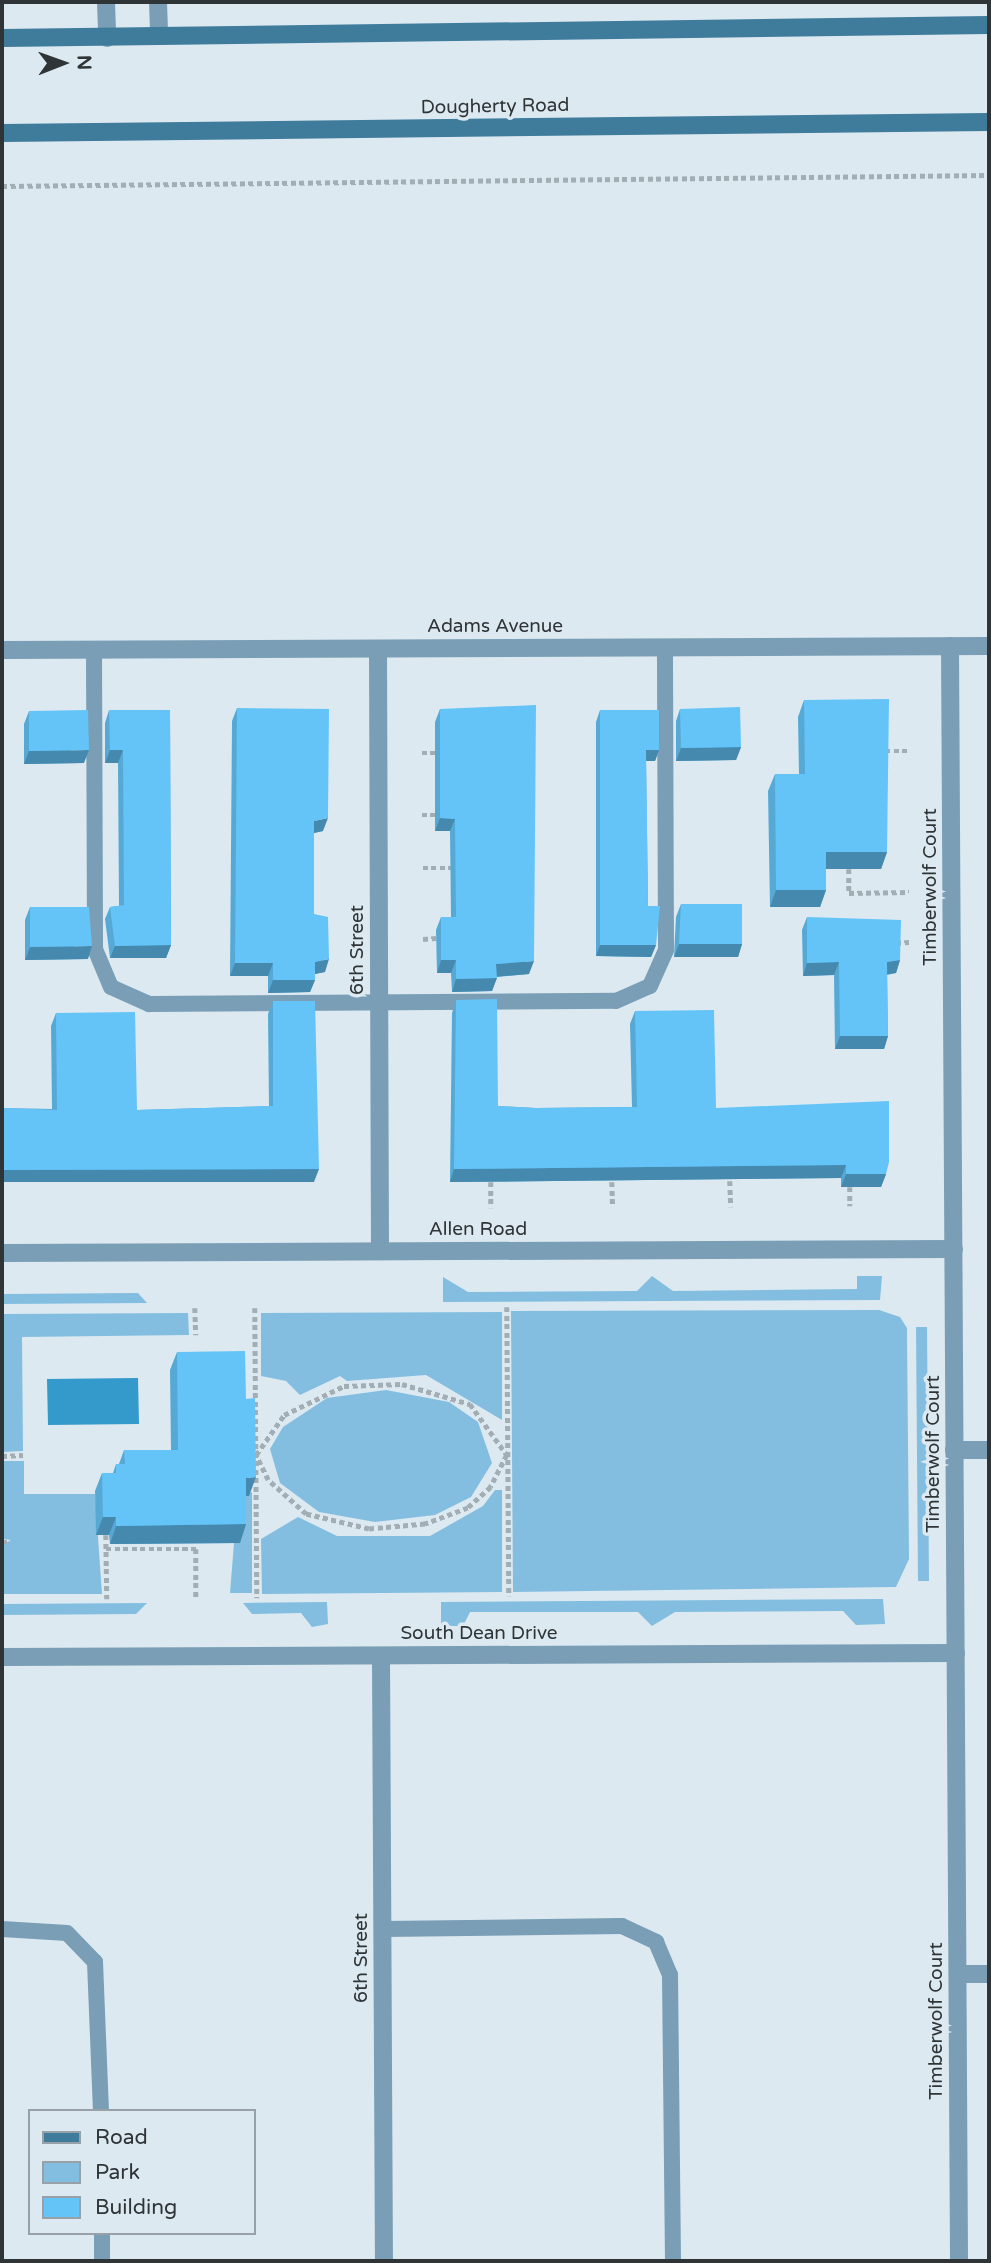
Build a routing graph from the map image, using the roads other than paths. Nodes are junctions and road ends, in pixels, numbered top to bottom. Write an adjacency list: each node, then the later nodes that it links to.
1 (106, 2): 6 (street)
2 (158, 2): 4 (street)
3 (989, 25): 4 (main road)
4 (159, 33): 6 (main road)
5 (2, 38): 6 (main road)
6 (107, 38)
7 (989, 122): 8 (main road, Dougherty Road)
8 (2, 133)
9 (950, 646): 10 (street, Adams Avenue); 11 (street, Adams Avenue); 16 (street, Timberwolf Court)
10 (989, 646)
11 (664, 647): 12 (street, Adams Avenue); 15 (lane)
12 (378, 649): 14 (street, Adams Avenue); 15 (street, 6th Street)
13 (2, 650): 14 (street, Adams Avenue)
14 (94, 650): 15 (lane)
15 (379, 1002): 17 (street, 6th Street)
16 (954, 1249): 17 (street, Allen Road); 19 (street, Timberwolf Court)
17 (380, 1251): 18 (street, Allen Road)
18 (2, 1253)
19 (954, 1450): 20 (street); 21 (street, Timberwolf Court)
20 (989, 1450)
21 (956, 1653): 22 (street, South Dean Drive); 27 (street, Timberwolf Court)
22 (382, 1656): 23 (street, South Dean Drive); 24 (street, 6th Street)
23 (2, 1657)
24 (383, 1928): 31 (street, 6th Street); 32 (lane)
25 (2, 1929): 28 (lane)
26 (989, 1974): 27 (street)
27 (958, 1975): 33 (street, Timberwolf Court)
28 (101, 2109)
29 (102, 2235): 30 (lane)
30 (103, 2261)
31 (384, 2261)
32 (673, 2261)
33 (959, 2261)

